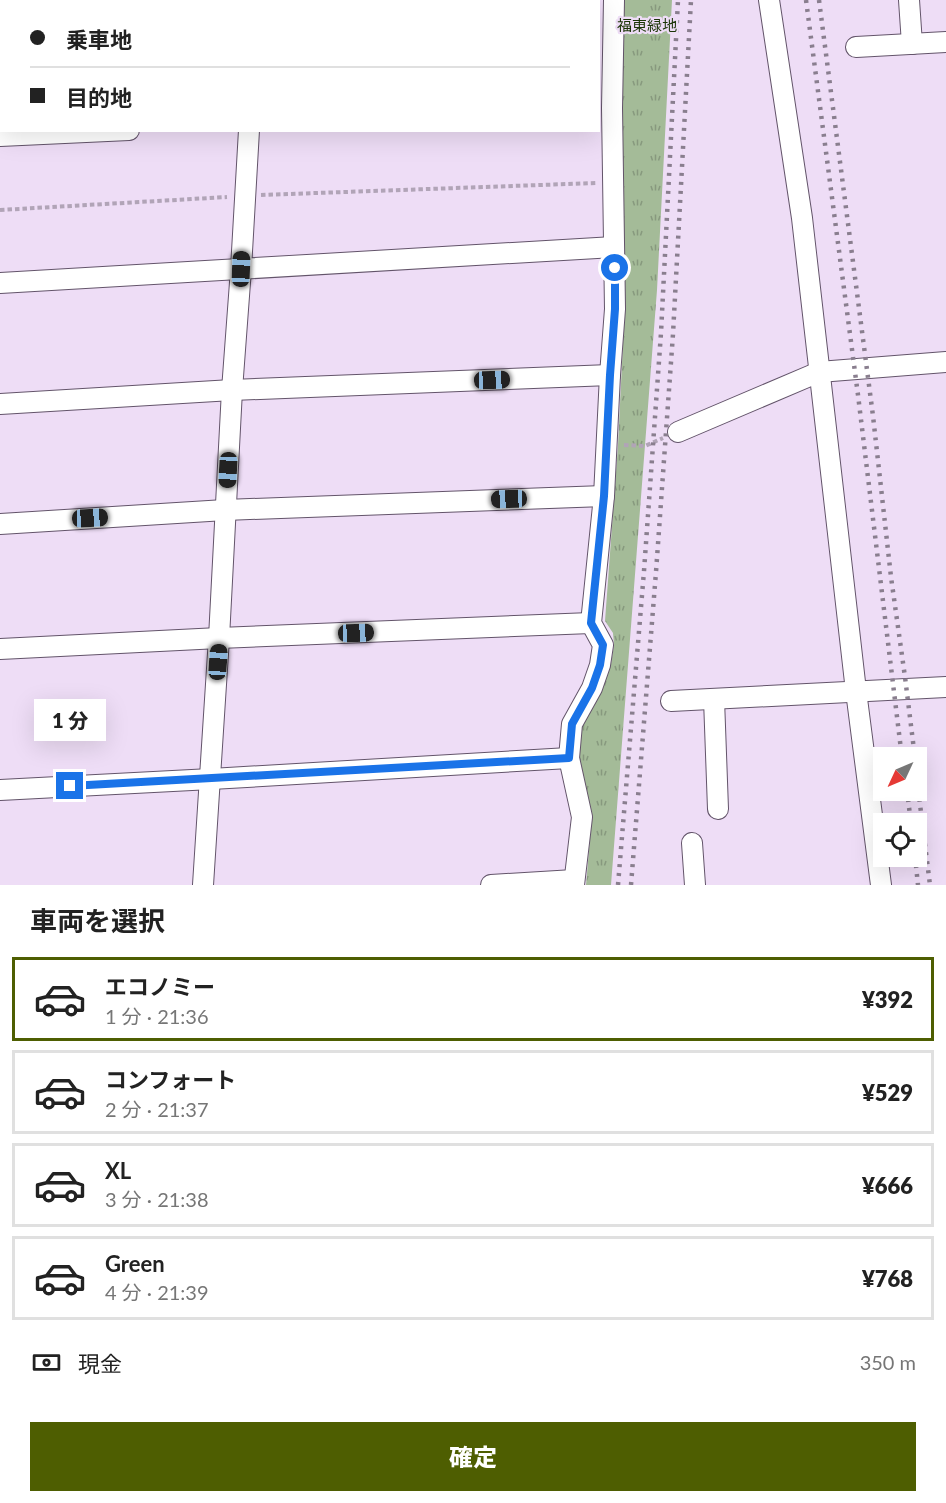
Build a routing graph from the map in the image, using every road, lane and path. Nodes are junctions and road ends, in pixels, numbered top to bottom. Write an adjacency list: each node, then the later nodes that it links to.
1 (614, 0): 7 (street)
2 (769, 0): 18 (street)
3 (909, 0): 5 (street)
4 (946, 42): 5 (street)
5 (912, 44): 6 (street)
6 (856, 47)
7 (605, 108): 11 (street)
8 (86, 132): 10 (street)
9 (249, 132): 12 (street)
10 (0, 136)
11 (613, 182): 12 (path); 14 (street)
12 (245, 196): 13 (path); 15 (street)
13 (0, 210)
14 (614, 247): 15 (street); 19 (street)
15 (241, 269): 16 (street); 20 (street)
16 (0, 283)
17 (946, 362): 18 (street)
18 (819, 372): 22 (street); 30 (street)
19 (610, 375): 20 (street); 23 (street)
20 (232, 390): 21 (street); 24 (street)
21 (0, 404)
22 (678, 432)
23 (604, 496): 24 (street); 26 (street)
24 (225, 510): 25 (street); 27 (street)
25 (0, 524)
26 (591, 623): 27 (street); 33 (street)
27 (219, 638): 28 (street); 34 (street)
28 (0, 649)
29 (946, 687): 30 (street)
30 (856, 691): 31 (street); 42 (street)
31 (714, 699): 32 (street); 36 (street)
32 (671, 701)
33 (569, 758): 34 (street); 38 (street)
34 (211, 779): 35 (street); 39 (street)
35 (0, 790)
36 (718, 809)
37 (692, 843): 41 (street)
38 (574, 883): 40 (street)
39 (203, 885)
40 (491, 885)
41 (696, 885)
42 (880, 885)

